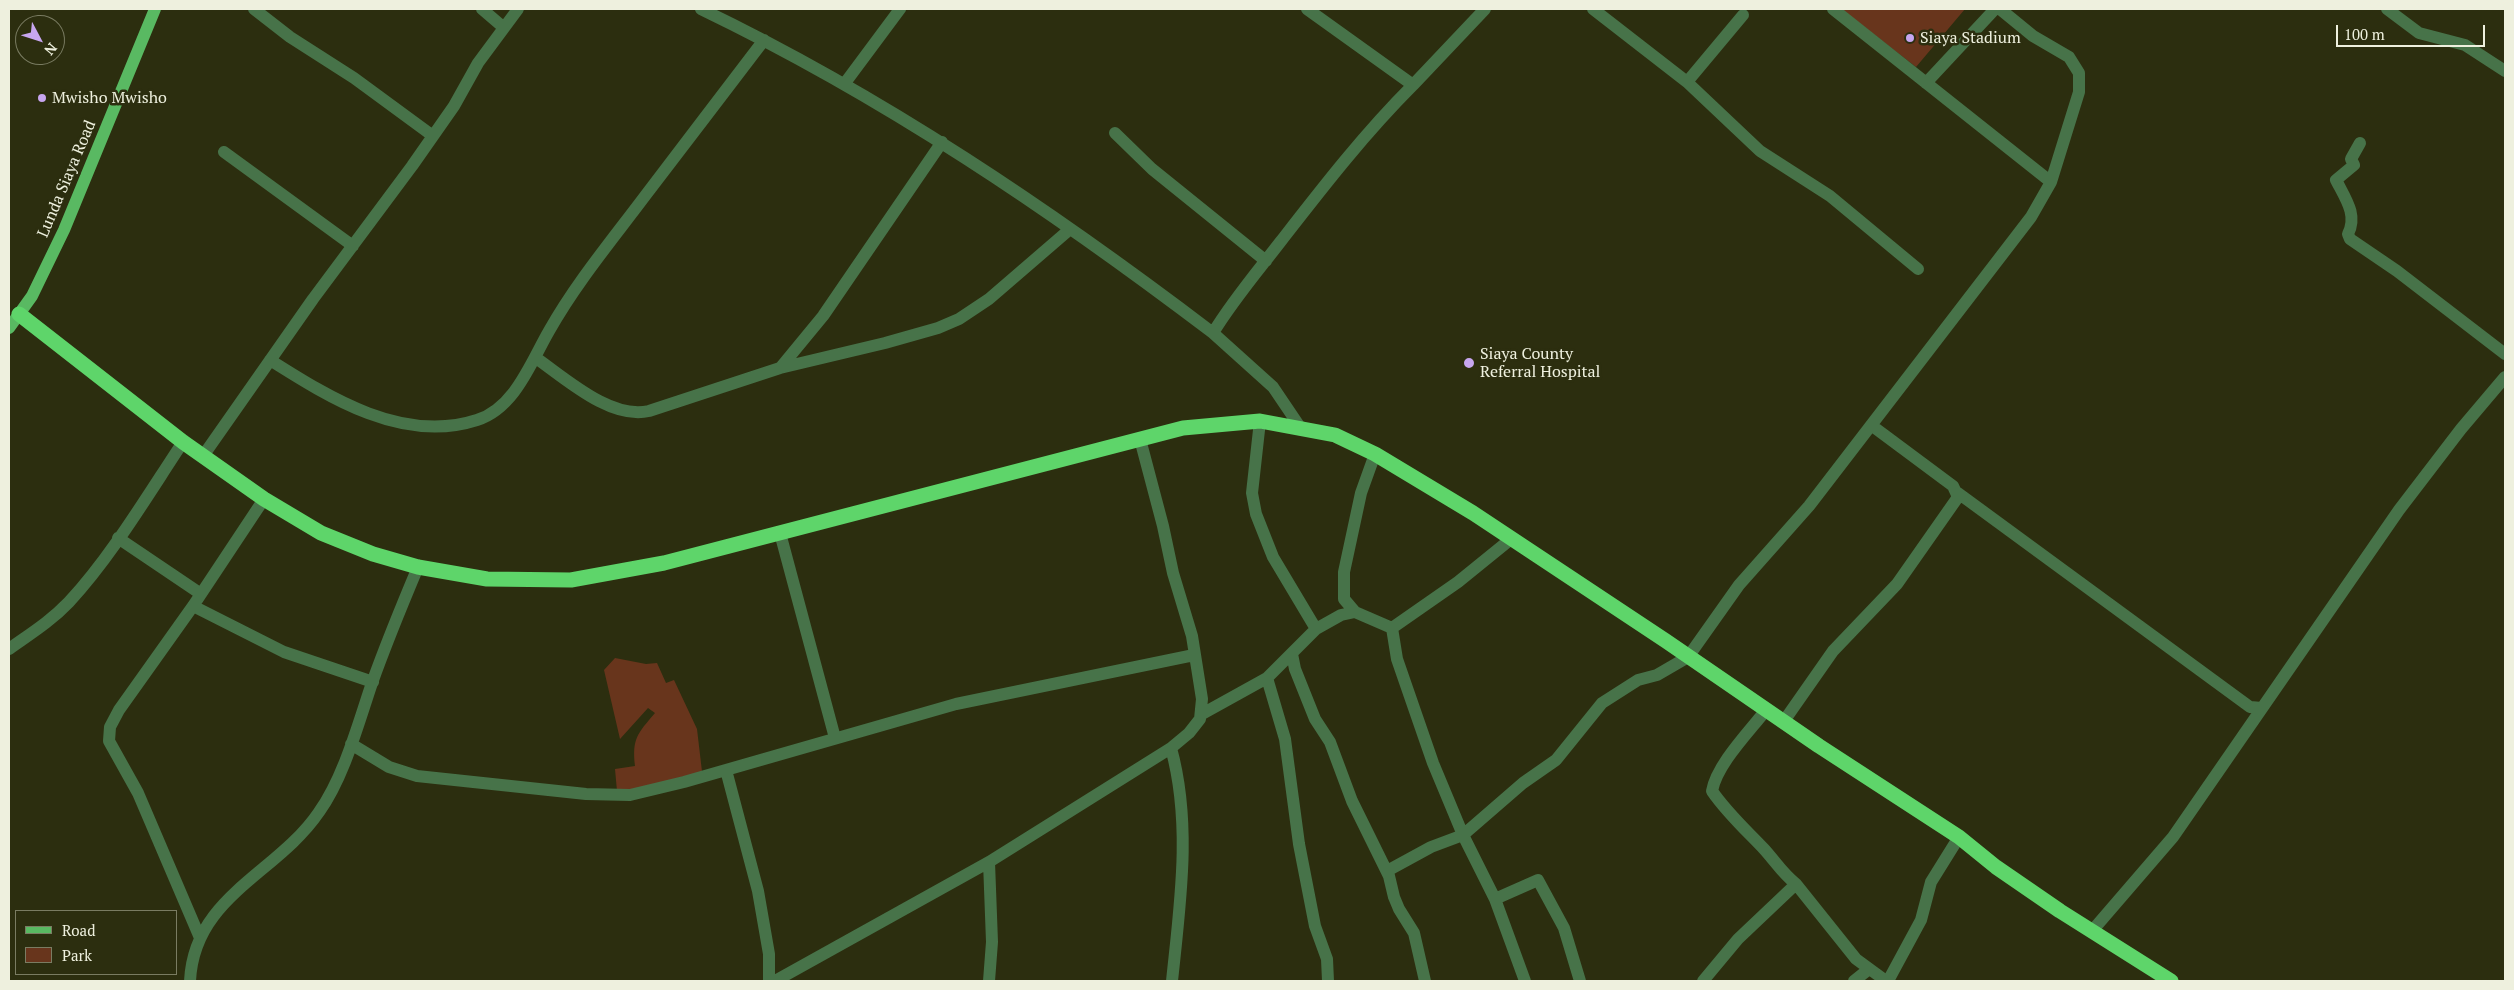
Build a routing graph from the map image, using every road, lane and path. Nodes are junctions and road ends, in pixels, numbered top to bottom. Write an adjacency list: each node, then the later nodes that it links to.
1 (155, 9): 32 (main road, Lunda Siaya Road)
2 (254, 9): 23 (street)
3 (482, 9): 15 (street)
4 (518, 9): 15 (street)
5 (701, 9): 16 (street)
6 (900, 9): 19 (street)
7 (1307, 9): 21 (street)
8 (1485, 9): 21 (street)
9 (1593, 9): 18 (street)
10 (1833, 9): 20 (street)
11 (1995, 9): 20 (street)
12 (2000, 9): 27 (street)
13 (2387, 9): 17 (street)
14 (1744, 15): 18 (street)
15 (503, 27): 23 (street)
16 (764, 40): 19 (street); 36 (street)
17 (2505, 70)
18 (1687, 82): 31 (street)
19 (845, 83): 24 (street)
20 (1926, 83): 27 (street)
21 (1412, 86): 30 (street)
22 (1115, 133): 30 (street)
23 (433, 136): 29 (street)
24 (942, 142): 28 (street); 38 (street)
25 (2360, 143): 35 (street)
26 (224, 152): 29 (street)
27 (2051, 182): 41 (street)
28 (1069, 230): 34 (street); 38 (street)
29 (353, 246): 37 (street)
30 (1266, 261): 34 (street)
31 (1918, 269)
32 (19, 314): 33 (main road, Lunda Siaya Road); 44 (highway)
33 (9, 328)
34 (1212, 333): 42 (street)
35 (2505, 354)
36 (536, 358): 37 (street); 38 (street)
37 (270, 360): 46 (street)
38 (780, 368)
39 (2505, 377): 64 (street)
40 (1260, 421): 42 (highway); 43 (highway); 57 (street)
41 (1871, 425): 47 (street); 61 (street)
42 (1300, 427): 45 (highway)
43 (1140, 439): 49 (highway); 60 (street)
44 (183, 442): 46 (highway); 50 (street)
45 (1375, 454): 51 (highway); 55 (street)
46 (203, 456): 48 (highway)
47 (1958, 493): 64 (street); 67 (street)
48 (264, 499): 52 (highway); 53 (street)
49 (780, 533): 52 (highway); 68 (street)
50 (118, 538): 53 (street); 58 (street)
51 (1511, 539): 56 (street); 61 (highway)
52 (418, 566): 63 (street)
53 (201, 594): 54 (street)
54 (193, 606): 63 (street); 79 (street)
55 (1355, 612): 56 (street); 57 (street)
56 (1392, 628): 72 (street)
57 (1316, 629): 59 (street)
58 (9, 649)
59 (1292, 654): 62 (street); 75 (street)
60 (1194, 655): 66 (street); 68 (street)
61 (1688, 657): 65 (highway); 72 (street)
62 (1267, 678): 66 (street); 86 (street)
63 (373, 682): 69 (street)
64 (2262, 708): 78 (street)
65 (1766, 710): 67 (highway); 76 (street)
66 (1202, 714): 70 (street)
67 (1784, 721): 73 (highway)
68 (835, 738): 71 (street)
69 (351, 744): 71 (street); 79 (street)
70 (1171, 748): 74 (street); 85 (street)
71 (726, 770): 82 (street)
72 (1464, 835): 75 (street); 77 (street)
73 (1958, 837): 78 (highway); 92 (street)
74 (989, 862): 83 (street); 84 (street)
75 (1387, 872): 87 (street)
76 (1796, 884): 80 (street); 90 (street)
77 (1495, 899): 88 (street); 89 (street)
78 (2092, 931): 93 (highway)
79 (200, 938): 81 (street)
80 (1869, 969): 91 (street); 92 (street)
81 (190, 981)
82 (768, 981)
83 (775, 981)
84 (989, 981)
85 (1172, 981)
86 (1328, 981)
87 (1425, 981)
88 (1525, 981)
89 (1580, 981)
90 (1703, 981)
91 (1854, 981)
92 (1887, 981)
93 (2171, 981)

